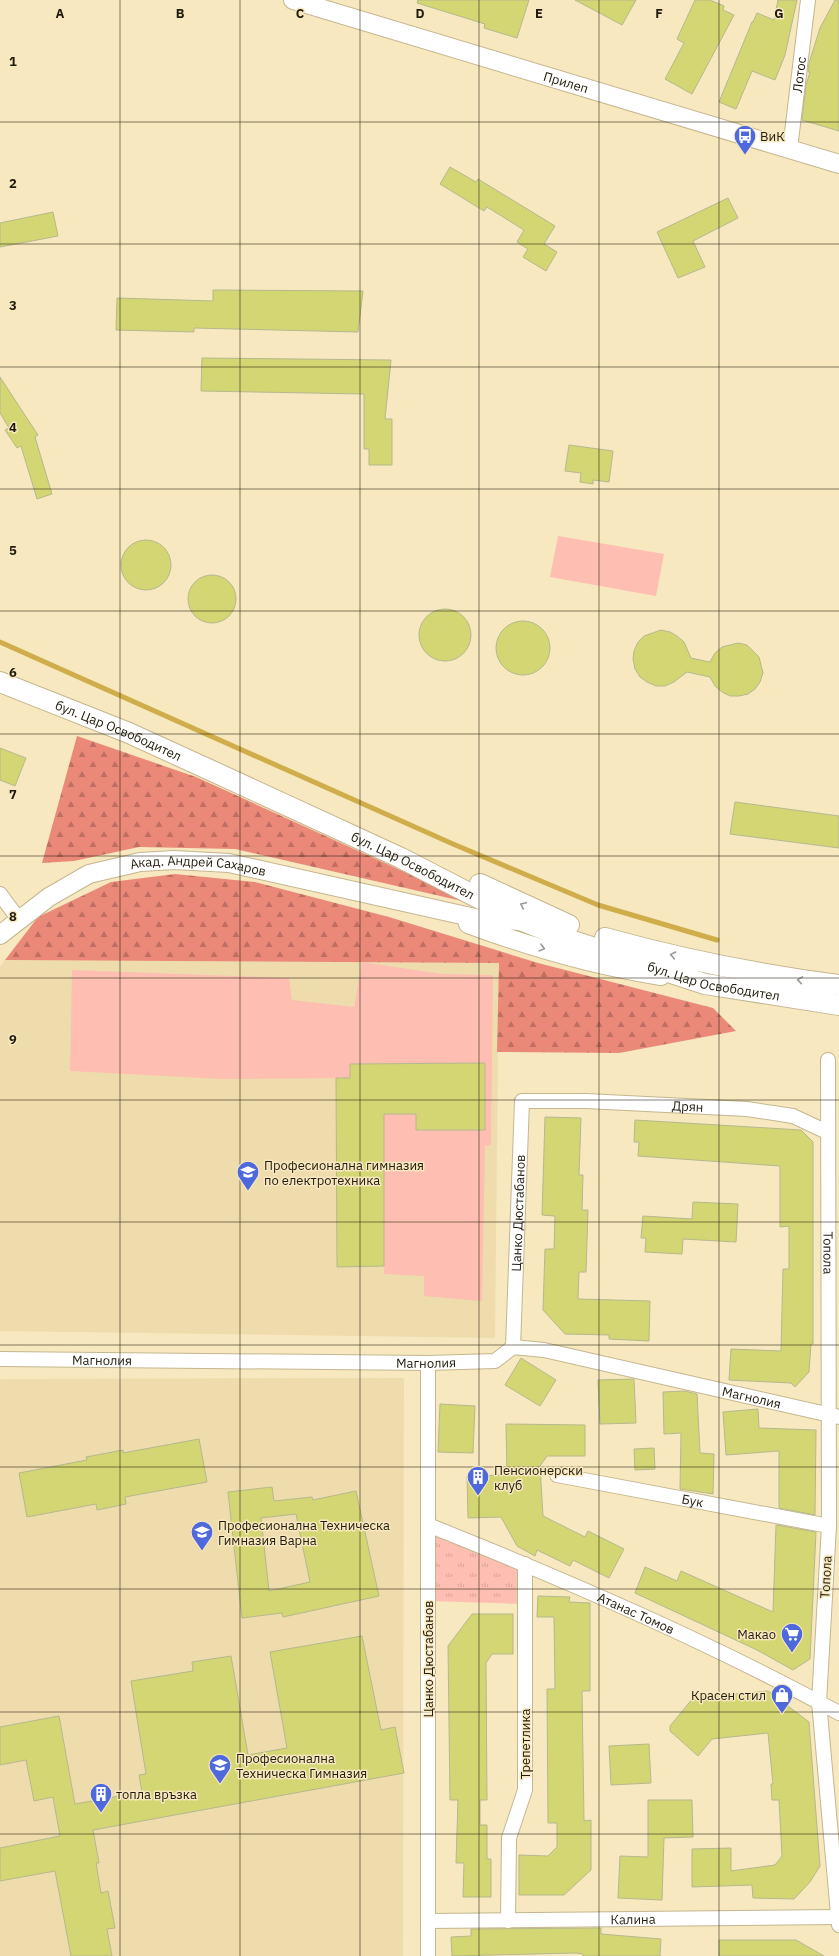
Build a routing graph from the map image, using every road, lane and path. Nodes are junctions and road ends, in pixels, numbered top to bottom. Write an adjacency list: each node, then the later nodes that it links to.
1 (293, 0): 3 (street, Прилеп)
2 (808, 0): 3 (street, Лотос)
3 (790, 149): 4 (street, Прилеп)
4 (839, 164)
5 (0, 670): 11 (main road, бул. Цар Освободител, one-way to 5)
6 (0, 682): 10 (main road, бул. Цар Освободител)
7 (0, 894): 9 (street)
8 (413, 904): 9 (street, Акад. Андрей Сахаров); 10 (street); 13 (street, one-way to 13)
9 (19, 920): 12 (street, Акад. Андрей Сахаров)
10 (523, 921): 11 (street); 13 (main road, бул. Цар Освободител)
11 (558, 921): 14 (main road, бул. Цар Освободител, one-way to 11)
12 (0, 935)
13 (705, 984): 15 (main road, бул. Цар Освободител)
14 (839, 985)
15 (839, 1005)
16 (828, 1060): 18 (street, Топола)
17 (544, 1100): 18 (street, Дрян); 19 (street, Цанко Дюстабанов)
18 (827, 1132): 22 (street, Топола)
19 (513, 1347): 21 (street, Магнолия); 22 (street, Магнолия)
20 (0, 1359): 21 (street, Магнолия)
21 (428, 1363): 24 (street, Цанко Дюстабанов)
22 (834, 1416): 25 (street, Топола)
23 (557, 1475): 25 (street, Бук)
24 (428, 1526): 26 (street, Атанас Томов); 29 (street, Цанко Дюстабанов)
25 (829, 1526): 27 (street, Топола)
26 (525, 1564): 27 (street, Атанас Томов); 30 (street, Трепетлика)
27 (819, 1702): 28 (street, Атанас Томов); 31 (street, Топола)
28 (839, 1713)
29 (428, 1921): 30 (street, Калина); 32 (street, Цанко Дюстабанов)
30 (508, 1921): 31 (street, Калина)
31 (839, 1921)
32 (428, 1956)

